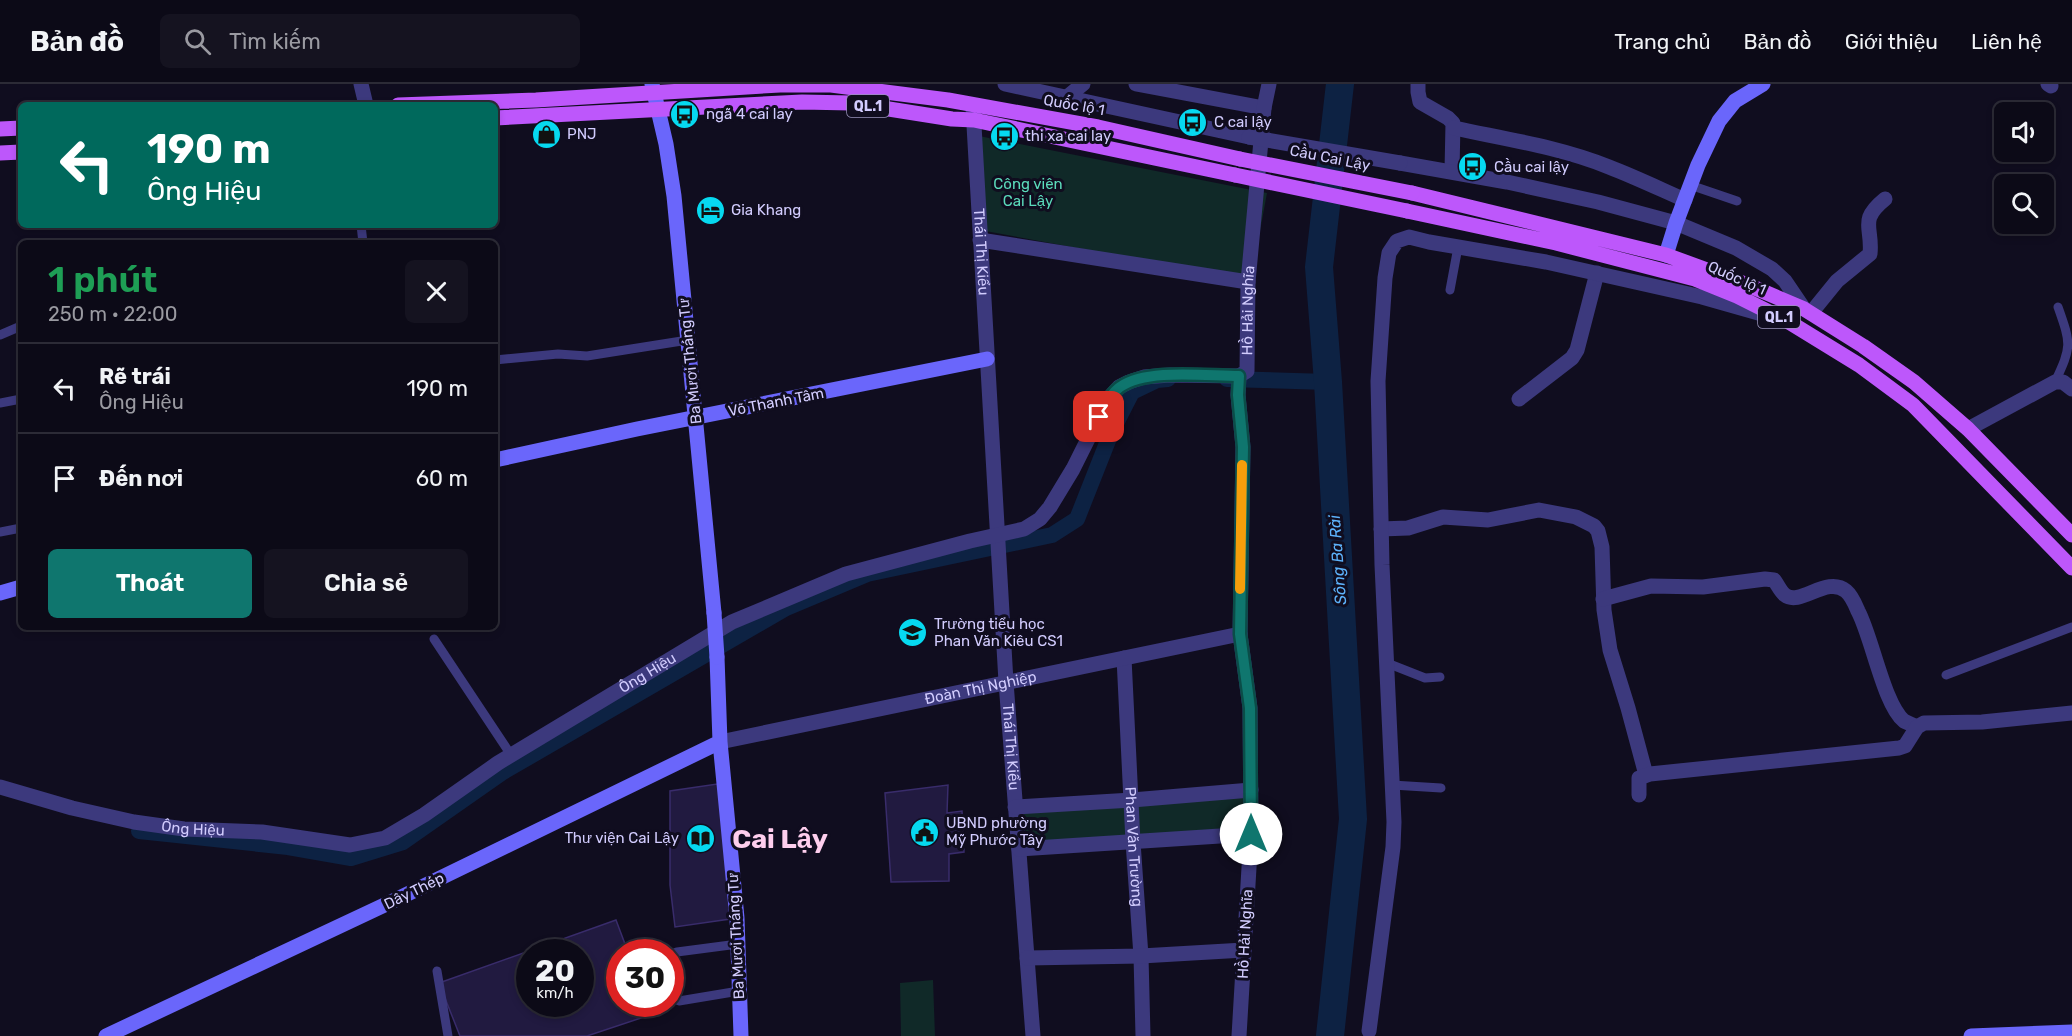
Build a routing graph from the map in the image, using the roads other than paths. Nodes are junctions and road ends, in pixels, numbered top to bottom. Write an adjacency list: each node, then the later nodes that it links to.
1 (362, 84): 12 (street)
2 (805, 84): 9 (main road, Quốc lộ 1 / QL.1); 10 (main road, Quốc lộ 1 / QL.1)
3 (1005, 84): 11 (street, Cầu Cai Lậy)
4 (1083, 84): 11 (street)
5 (1136, 84): 14 (street)
6 (1269, 84): 14 (street, Hồ Hải Nghĩa)
7 (1419, 84): 19 (street)
8 (1763, 84): 25 (street)
9 (834, 85): 16 (main road, Quốc lộ 1 / QL.1)
10 (653, 88): 13 (main road, Quốc lộ 1 / QL.1); 15 (street, Ba Mươi Tháng Tư)
11 (1067, 97): 24 (street, Cầu Cai Lậy, bridge)
12 (365, 102)
13 (481, 102)
14 (1264, 108): 35 (street, Hồ Hải Nghĩa)
15 (659, 109): 16 (main road, Quốc lộ 1 / QL.1); 17 (main road, Quốc lộ 1 / QL.1); 42 (street, Ba Mươi Tháng Tư)
16 (973, 113): 23 (main road, Quốc lộ 1 / QL.1); 31 (street, Thái Thị Kiểu); 39 (main road, Quốc lộ 1 / QL.1, bridge)
17 (498, 118)
18 (18, 128): 20 (main road)
19 (1454, 128): 24 (street); 28 (street)
20 (0, 129)
21 (18, 152): 22 (main road)
22 (0, 153)
23 (1240, 159): 26 (main road, Cầu Cai Lậy / QL.1, bridge)
24 (1452, 171): 30 (street, Cầu Cai Lậy)
25 (1690, 185): 28 (street); 29 (lane)
26 (1412, 193): 33 (main road, Quốc lộ 1 / QL.1)
27 (1885, 199): 38 (street)
28 (1685, 200): 30 (street)
29 (1737, 201)
30 (1676, 223): 33 (street); 38 (street, Cầu Cai Lậy)
31 (980, 240): 35 (street); 43 (street, Thái Thị Kiểu)
32 (1458, 247): 34 (street); 36 (lane); 55 (street)
33 (1666, 255): 38 (main road, Quốc lộ 1 / QL.1)
34 (1597, 273): 39 (street); 48 (street)
35 (1248, 282): 45 (street, Hồ Hải Nghĩa)
36 (1450, 290)
37 (2058, 307): 46 (lane)
38 (1808, 311): 52 (main road, Quốc lộ 1 / QL.1)
39 (1789, 322): 59 (main road, Quốc lộ 1 / QL.1)
40 (18, 327): 41 (lane)
41 (0, 335)
42 (688, 339): 44 (lane); 51 (street, Ba Mươi Tháng Tư)
43 (987, 359): 51 (street, Võ Thanh Tâm); 58 (street, Thái Thị Kiểu)
44 (498, 360)
45 (1239, 376): 58 (street, Ông Hiệu); 64 (street, Hồ Hải Nghĩa)
46 (2055, 382): 47 (street); 52 (street)
47 (2072, 389)
48 (1518, 399)
49 (18, 400): 50 (lane)
50 (0, 403)
51 (696, 418): 53 (street, Võ Thanh Tâm); 73 (street, Ba Mươi Tháng Tư, bridge)
52 (1968, 429): 57 (main road, Quốc lộ 1 / QL.1)
53 (498, 459)
54 (18, 529): 56 (lane)
55 (1381, 529): 62 (street); 67 (street)
56 (0, 532)
57 (2072, 535)
58 (997, 538): 70 (street, Thái Thị Kiểu); 74 (street, Ông Hiệu)
59 (2072, 568)
60 (18, 588): 61 (street)
61 (0, 593)
62 (1603, 599): 72 (street); 75 (street)
63 (2072, 627): 68 (lane)
64 (1240, 634): 66 (street, Đoàn Thị Nghiệp); 79 (street, Hồ Hải Nghĩa)
65 (434, 639): 74 (lane)
66 (1124, 658): 70 (street, Đoàn Thị Nghiệp); 81 (street, Phan Văn Trường)
67 (1387, 663): 69 (lane); 76 (street)
68 (1946, 675)
69 (1440, 677)
70 (1006, 682): 73 (street, Đoàn Thị Nghiệp); 82 (street, Thái Thị Kiểu)
71 (2072, 713): 72 (street)
72 (1917, 727): 75 (street)
73 (720, 742): 86 (street, Ba Mươi Tháng Tư); 96 (street, Dây Thép)
74 (511, 755): 77 (street, Ông Hiệu)
75 (1646, 776): 80 (street)
76 (1392, 785): 78 (lane); 95 (street)
77 (0, 786)
78 (1441, 788)
79 (1251, 790): 81 (street); 83 (street, Hồ Hải Nghĩa)
80 (1639, 795)
81 (1132, 800): 82 (street); 84 (street, Phan Văn Trường)
82 (1015, 807): 85 (street, Thái Thị Kiểu)
83 (1251, 834): 84 (street); 87 (street, Hồ Hải Nghĩa)
84 (1133, 843): 85 (street); 89 (street, Phan Văn Trường)
85 (1018, 849): 90 (street, Thái Thị Kiểu)
86 (738, 944): 88 (lane); 92 (street, Ba Mươi Tháng Tư)
87 (1244, 950): 89 (street); 101 (street, Hồ Hải Nghĩa)
88 (684, 951)
89 (1141, 956): 90 (street); 100 (street, Phan Văn Trường)
90 (1027, 958): 99 (street, Thái Thị Kiểu)
91 (437, 971): 97 (lane)
92 (740, 992): 93 (lane); 98 (street, Ba Mươi Tháng Tư)
93 (684, 1000)
94 (2072, 1032): 102 (street)
95 (1369, 1034)
96 (106, 1036)
97 (448, 1036)
98 (741, 1036)
99 (1033, 1036)
100 (1143, 1036)
101 (1239, 1036)
102 (1971, 1036)

